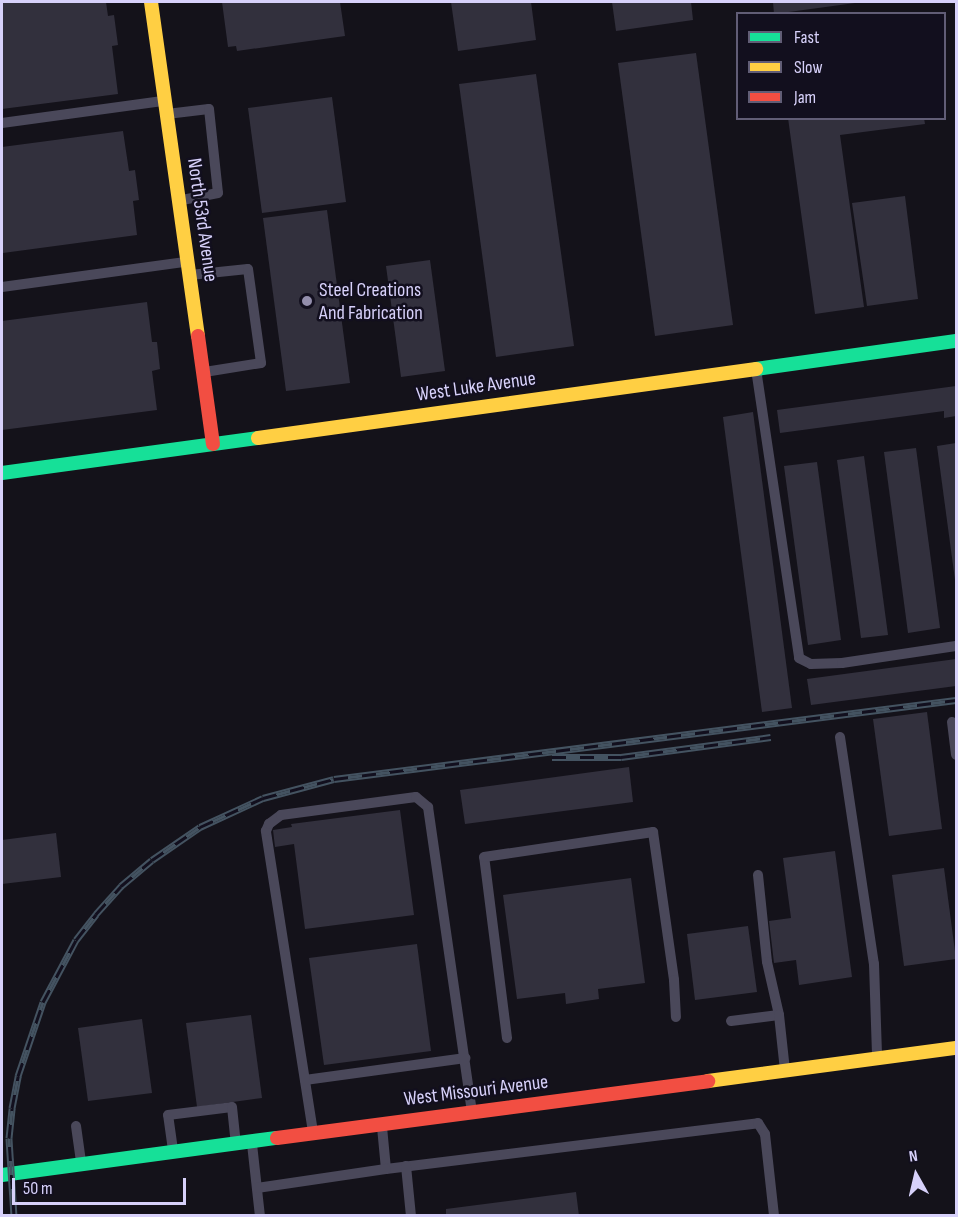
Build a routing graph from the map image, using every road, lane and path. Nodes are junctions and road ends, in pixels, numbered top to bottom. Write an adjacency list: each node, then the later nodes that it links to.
1 (151, 2): 2 (street, North 53rd Avenue)
2 (166, 107): 3 (lane); 4 (street, North 53rd Avenue); 4 (lane)
3 (2, 123)
4 (179, 200): 5 (street, North 53rd Avenue)
5 (189, 268): 6 (lane); 9 (street, North 53rd Avenue); 9 (lane)
6 (2, 287)
7 (957, 341): 8 (street, West Luke Avenue)
8 (756, 369): 10 (street, West Luke Avenue); 12 (lane)
9 (203, 372): 10 (street, North 53rd Avenue)
10 (213, 444): 11 (street, West Luke Avenue)
11 (2, 473)
12 (957, 646)
13 (952, 722): 15 (lane)
14 (840, 737): 23 (lane)
15 (957, 755)
16 (758, 875): 17 (lane)
17 (779, 1015): 19 (lane); 24 (lane)
18 (676, 1017): 20 (lane)
19 (731, 1021)
20 (507, 1038)
21 (957, 1048): 23 (street, West Missouri Avenue)
22 (465, 1058): 25 (lane); 25 (lane); 26 (lane)
23 (877, 1059): 24 (street, West Missouri Avenue)
24 (785, 1071): 26 (street, West Missouri Avenue)
25 (305, 1080): 29 (lane)
26 (472, 1112): 27 (street, West Missouri Avenue)
27 (381, 1124): 29 (street, West Missouri Avenue); 35 (lane)
28 (76, 1126): 33 (lane)
29 (313, 1133): 30 (street, West Missouri Avenue)
30 (251, 1141): 31 (street, West Missouri Avenue); 37 (lane)
31 (236, 1143): 32 (street, West Missouri Avenue); 32 (lane)
32 (173, 1151): 33 (street, West Missouri Avenue)
33 (81, 1163): 36 (street, West Missouri Avenue)
34 (406, 1166): 35 (lane); 39 (lane); 40 (lane)
35 (386, 1169): 37 (lane)
36 (2, 1175)
37 (257, 1188): 38 (lane)
38 (260, 1215)
39 (411, 1215)
40 (774, 1215)

